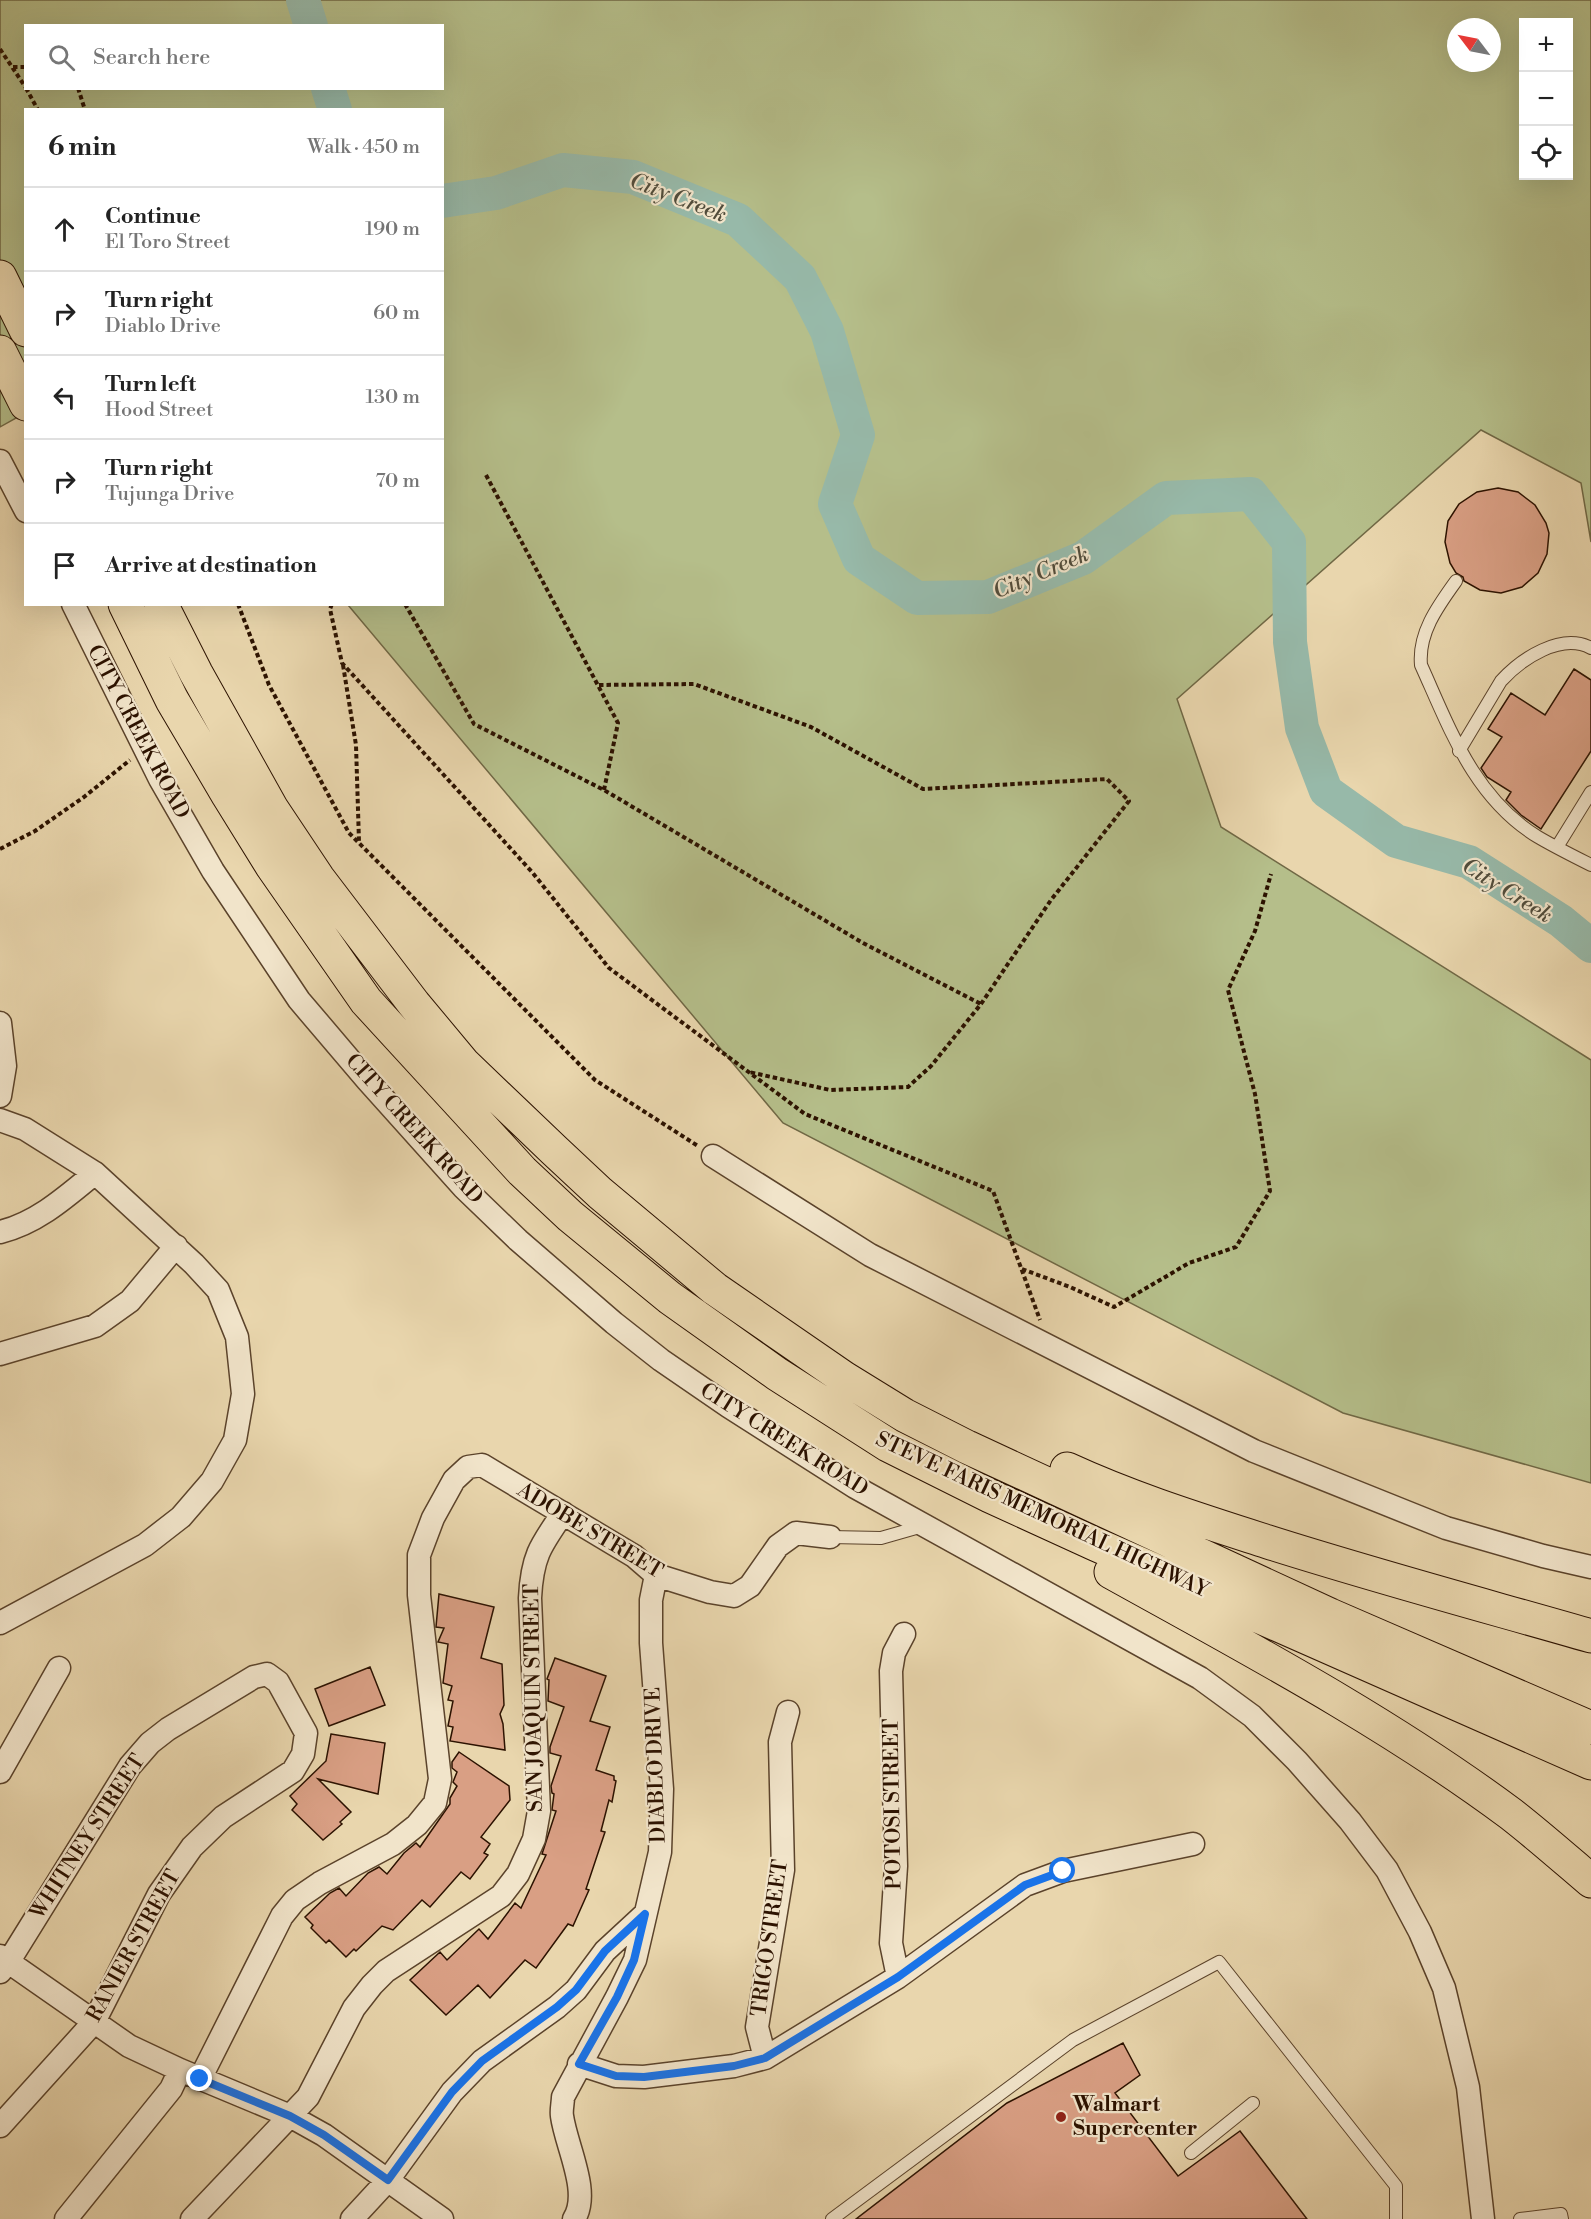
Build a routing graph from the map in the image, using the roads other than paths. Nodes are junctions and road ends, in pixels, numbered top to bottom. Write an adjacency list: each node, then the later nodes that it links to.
1 (0, 277): 2 (highway)
2 (24, 326)
3 (0, 352): 4 (highway)
4 (24, 400)
5 (0, 461): 6 (street)
6 (24, 507)
7 (1456, 581): 12 (lane)
8 (74, 606): 27 (street, CITY CREEK ROAD)
9 (126, 606): 25 (highway, STEVE FARIS MEMORIAL HIGHWAY)
10 (162, 606): 23 (highway, STEVE FARIS MEMORIAL HIGHWAY)
11 (1591, 648): 12 (lane)
12 (1459, 752): 14 (lane)
13 (1591, 792): 14 (lane)
14 (1557, 847): 15 (lane)
15 (1591, 865)
16 (0, 1023): 17 (street)
17 (0, 1096)
18 (0, 1120): 20 (street)
19 (713, 1156): 29 (street)
20 (95, 1173): 21 (street); 22 (street)
21 (0, 1232)
22 (176, 1246): 24 (street); 31 (street)
23 (804, 1352): 33 (highway); 36 (highway, STEVE FARIS MEMORIAL HIGHWAY)
24 (0, 1354)
25 (888, 1444): 38 (highway, STEVE FARIS MEMORIAL HIGHWAY); 41 (highway)
26 (563, 1513): 30 (street, ADOBE STREET); 48 (street, ADOBE STREET); 50 (street, SAN JOAQUIN STREET)
27 (925, 1526): 28 (lane); 61 (street, CITY CREEK ROAD)
28 (830, 1536): 30 (street, ADOBE STREET)
29 (1591, 1568)
30 (656, 1575): 42 (street, DIABLO DRIVE)
31 (0, 1623)
32 (904, 1634): 44 (street, POTOSI STREET)
33 (1591, 1636)
34 (59, 1668): 39 (street)
35 (788, 1712): 46 (street, TRIGO STREET)
36 (1591, 1728)
37 (303, 1754): 43 (street, WHITNEY STREET); 45 (street, RANIER STREET)
38 (1591, 1763)
39 (0, 1772)
40 (1193, 1844): 44 (street)
41 (1591, 1881)
42 (645, 1914): 47 (street, DIABLO DRIVE); 53 (street)
43 (3, 1963): 45 (street)
44 (898, 1977): 46 (street)
45 (94, 2022): 48 (street); 51 (street, RANIER STREET)
46 (765, 2058): 47 (street)
47 (579, 2064): 58 (street, DIABLO DRIVE)
48 (190, 2074): 50 (street); 54 (street)
49 (1253, 2103): 52 (lane)
50 (290, 2116): 53 (street); 55 (street, SAN JOAQUIN STREET)
51 (0, 2126)
52 (1191, 2154)
53 (388, 2180): 56 (street); 57 (street)
54 (66, 2219)
55 (192, 2219)
56 (352, 2219)
57 (442, 2219)
58 (574, 2219)
59 (832, 2219): 60 (lane)
60 (1396, 2219)
61 (1484, 2219)
62 (1520, 2219): 63 (lane)
63 (1562, 2219)

